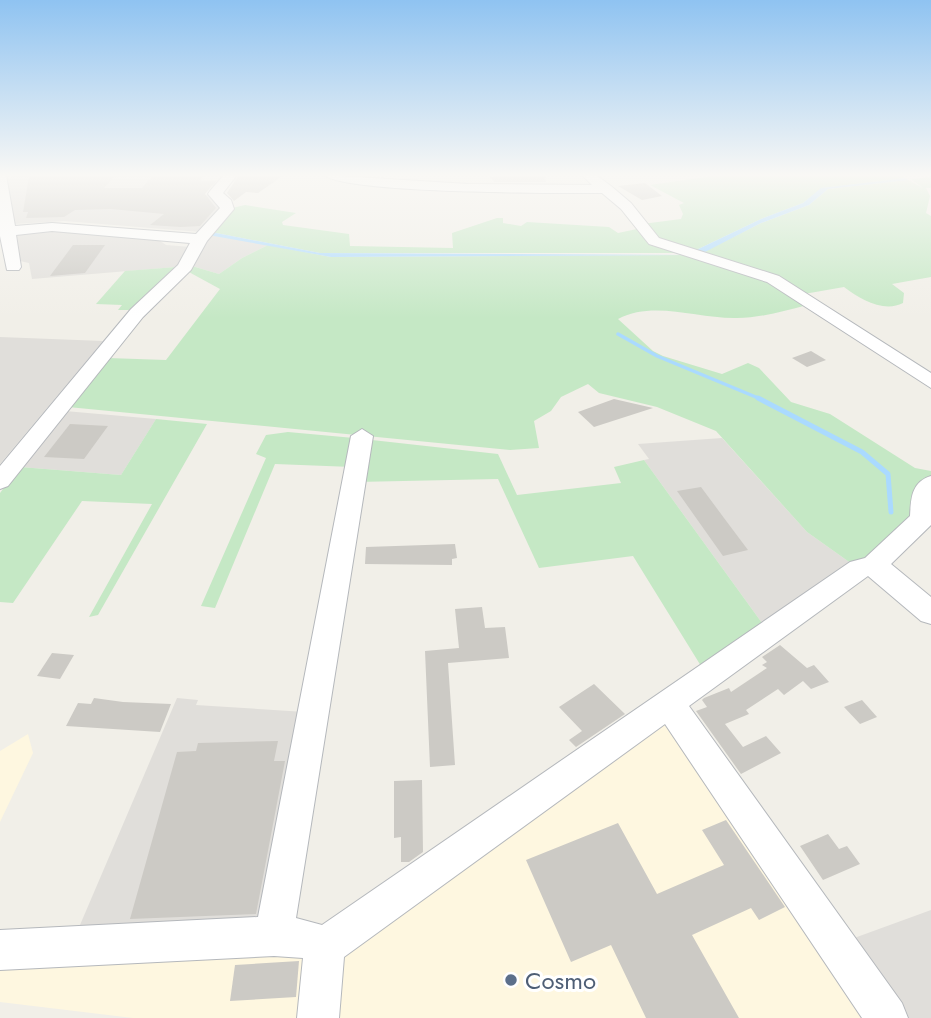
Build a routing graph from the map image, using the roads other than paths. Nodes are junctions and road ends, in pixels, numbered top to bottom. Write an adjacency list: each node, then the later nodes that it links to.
1 (214, 223): 4 (street)
2 (639, 223): 6 (street)
3 (4, 231): 4 (street); 5 (street)
4 (200, 239): 8 (street)
5 (13, 267)
6 (931, 382)
7 (362, 436): 13 (street)
8 (0, 481)
9 (931, 484): 10 (street)
10 (874, 565): 11 (street); 12 (street)
11 (931, 613)
12 (669, 703): 14 (street); 17 (street)
13 (274, 936): 14 (street); 15 (street)
14 (325, 947): 16 (street)
15 (0, 950)
16 (318, 1018)
17 (887, 1018)

